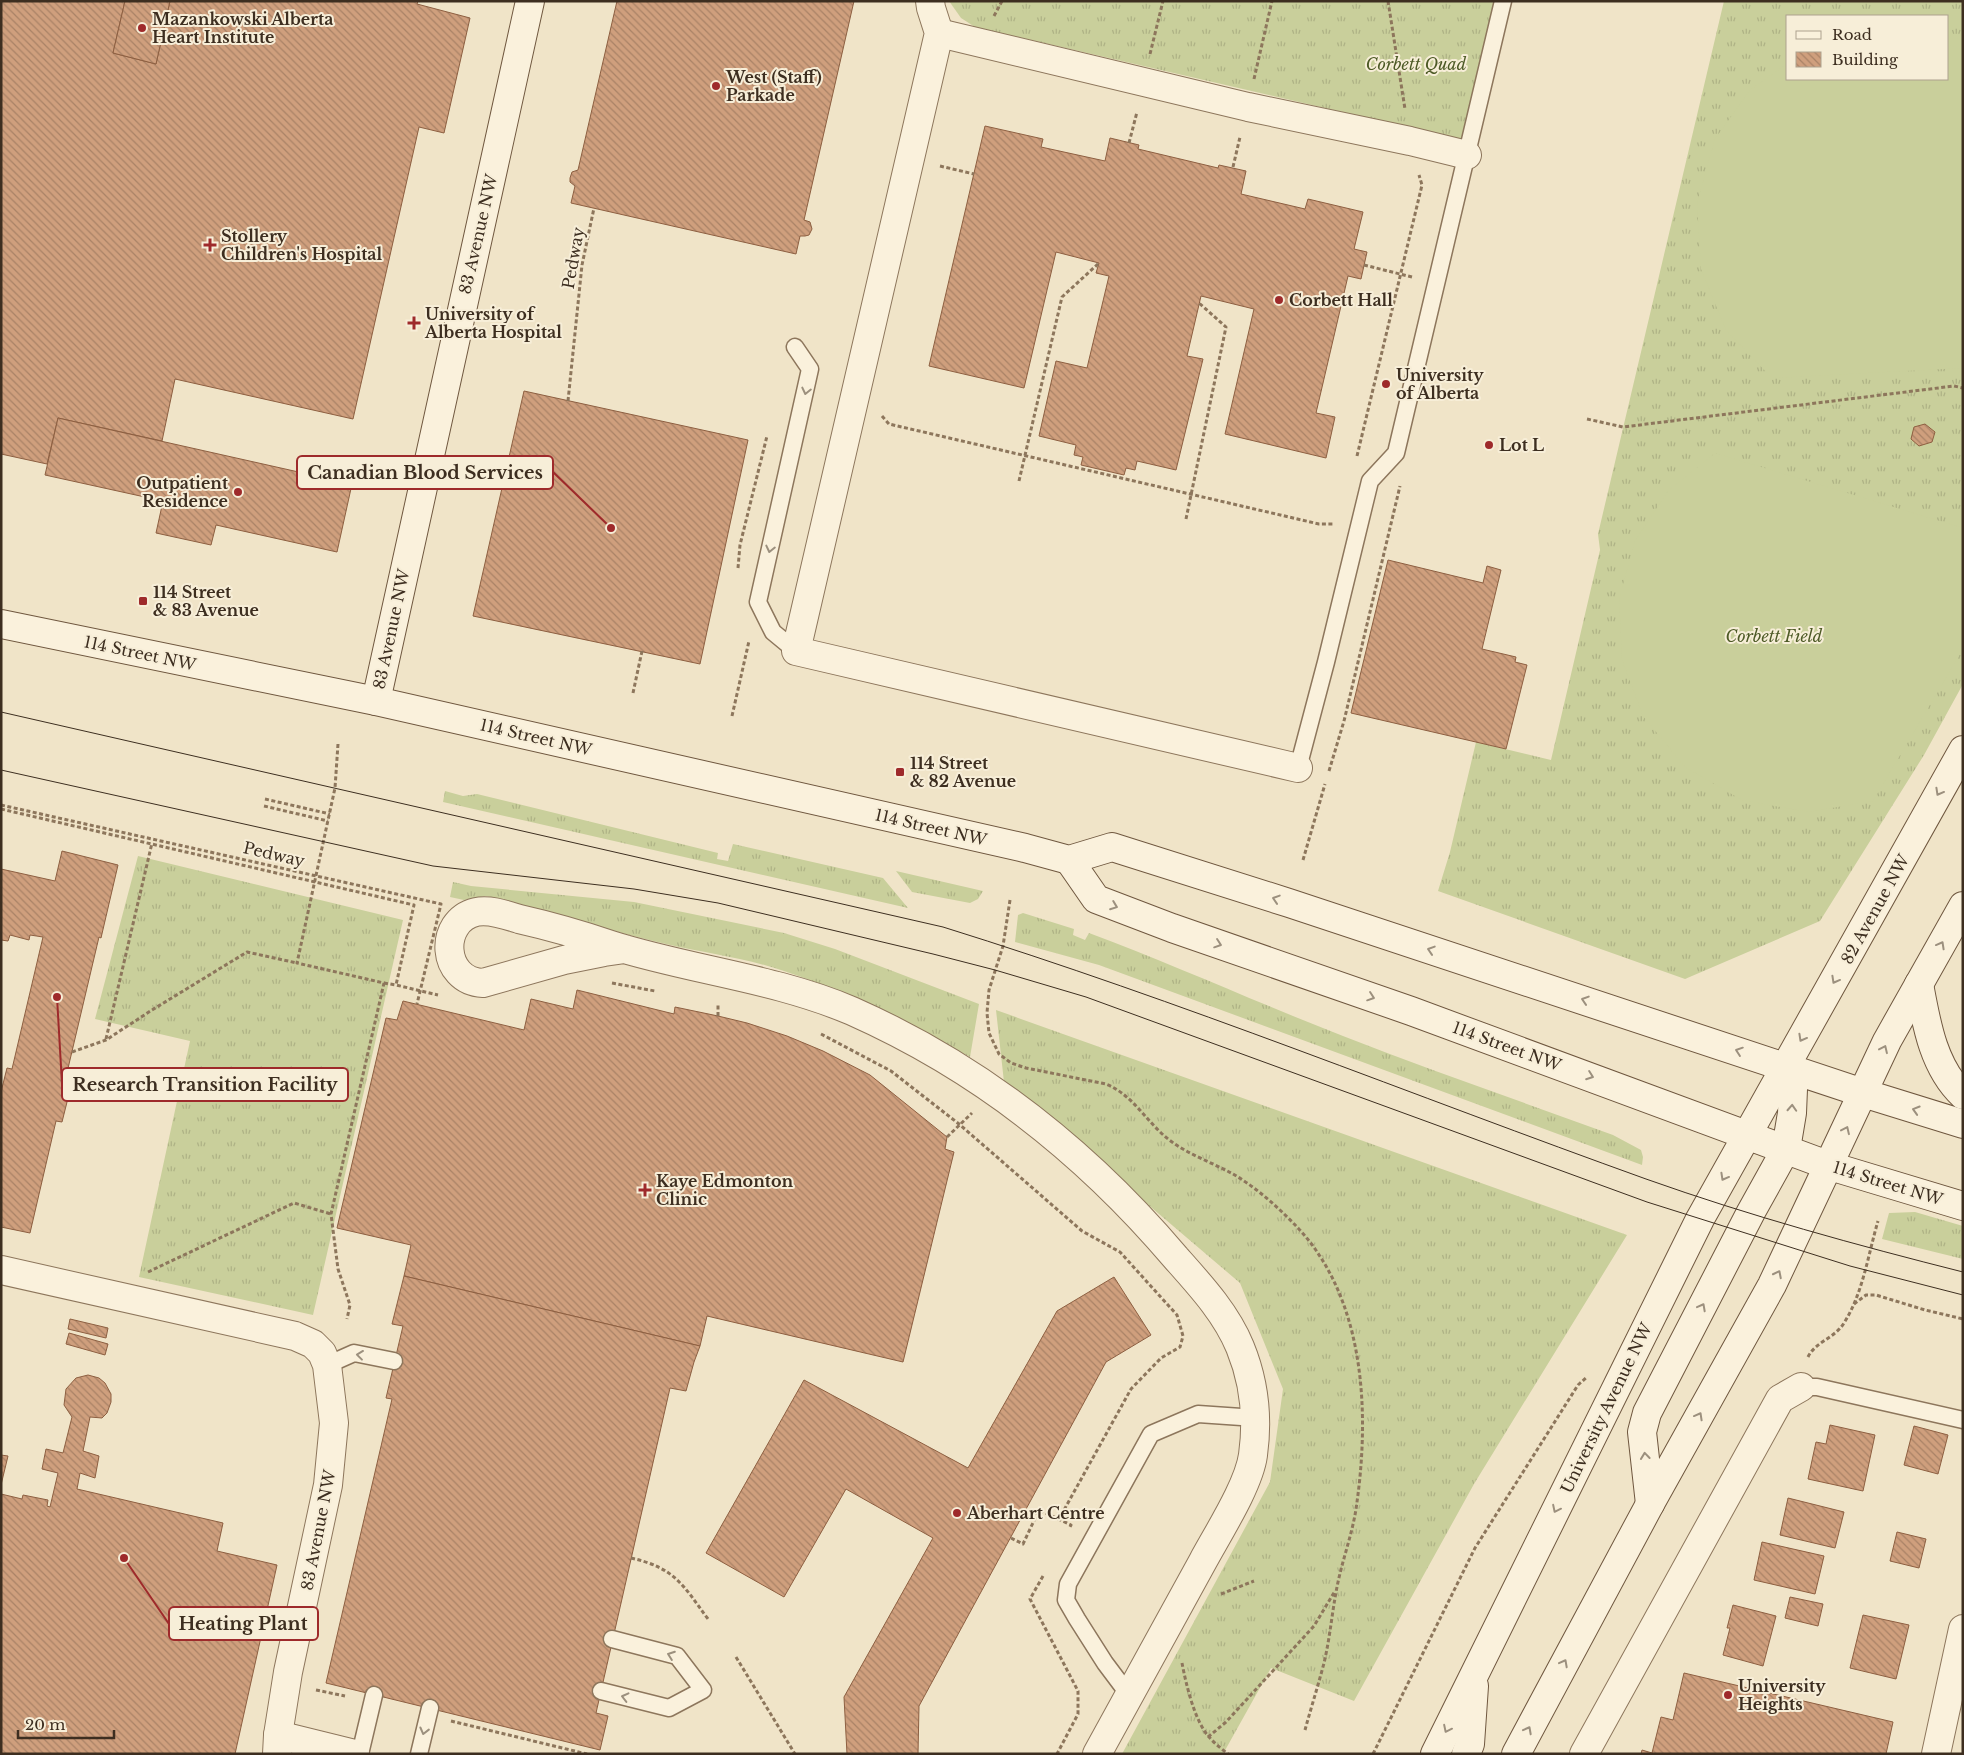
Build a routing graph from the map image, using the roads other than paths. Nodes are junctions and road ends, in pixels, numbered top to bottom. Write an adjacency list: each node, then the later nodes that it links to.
1 (530, 1): 9 (main road, 83 Avenue NW)
2 (930, 1): 4 (main road)
3 (1503, 1): 5 (lane)
4 (939, 33): 5 (main road); 8 (main road)
5 (1467, 155): 11 (lane)
6 (795, 347): 8 (lane, one-way to 8)
7 (1, 624): 9 (main road, 114 Street NW)
8 (796, 651): 11 (main road)
9 (376, 701): 12 (main road, 114 Street NW)
10 (1963, 750): 16 (main road, 82 Avenue NW, one-way to 16)
11 (1298, 768)
12 (1069, 860): 16 (main road, one-way to 12); 20 (main road, 114 Street NW, one-way to 20)
13 (1963, 906): 15 (main road, one-way to 13)
14 (626, 950): 14 (main road); 28 (main road)
15 (1919, 984): 17 (main road, one-way to 15); 18 (main road)
16 (1786, 1067): 17 (main road); 20 (main road, University Avenue NW); 21 (main road, one-way to 16)
17 (1863, 1093): 19 (main road, one-way to 17); 22 (main road, one-way to 17)
18 (1963, 1095)
19 (1963, 1124)
20 (1747, 1135): 21 (main road, 114 Street NW); 33 (main road, University Avenue NW, one-way to 33)
21 (1786, 1149): 22 (main road, 114 Street NW); 30 (main road, one-way to 21)
22 (1830, 1166): 23 (main road, 114 Street NW); 30 (main road, one-way to 22)
23 (1963, 1206)
24 (1, 1270): 26 (main road)
25 (394, 1361): 26 (lane, one-way to 26)
26 (327, 1364): 38 (main road, 83 Avenue NW)
27 (1801, 1387): 29 (lane); 46 (main road)
28 (1256, 1418): 36 (main road); 36 (lane)
29 (1963, 1420)
30 (1650, 1504): 45 (main road, one-way to 30)
31 (1963, 1629): 47 (main road)
32 (612, 1639): 34 (lane)
33 (1475, 1672): 43 (main road, University Avenue NW, one-way to 43); 44 (main road)
34 (601, 1691)
35 (374, 1695): 40 (lane)
36 (1130, 1695): 42 (main road)
37 (430, 1708): 41 (lane, one-way to 41)
38 (278, 1744): 39 (main road)
39 (355, 1754)
40 (360, 1754)
41 (419, 1754)
42 (1097, 1754)
43 (1435, 1754)
44 (1466, 1754)
45 (1516, 1754)
46 (1584, 1754)
47 (1936, 1754)

